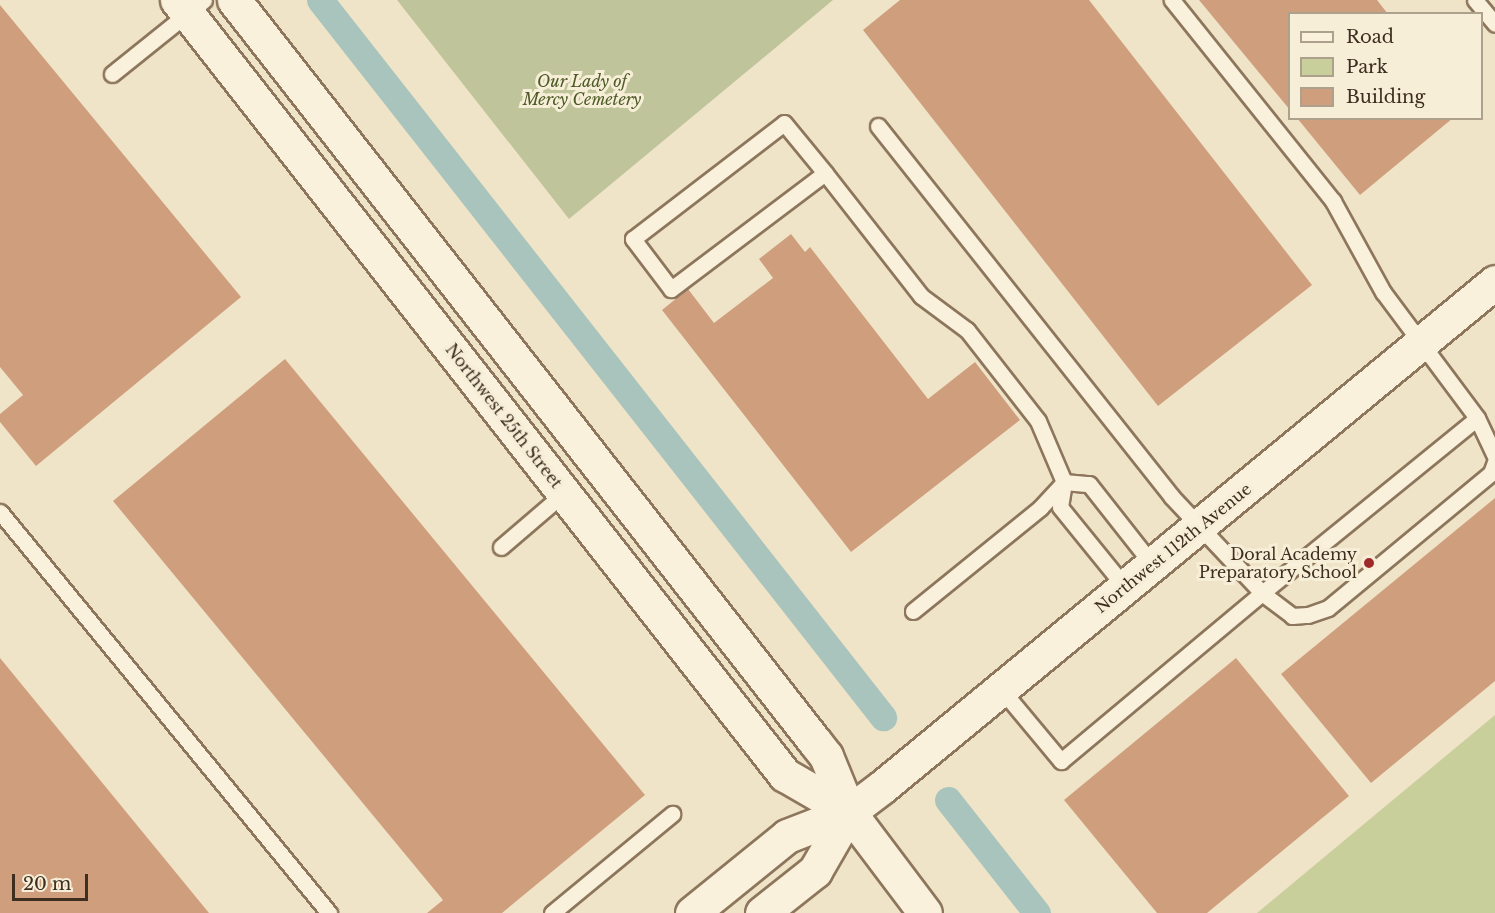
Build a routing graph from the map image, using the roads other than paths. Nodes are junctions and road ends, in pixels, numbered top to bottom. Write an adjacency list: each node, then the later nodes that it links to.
1 (234, 0): 24 (main road, Northwest 25th Street)
2 (1172, 0): 10 (lane)
3 (1475, 0): 5 (lane)
4 (190, 4): 6 (lane); 15 (main road, Northwest 25th Street)
5 (1495, 24)
6 (112, 74)
7 (878, 126): 17 (lane)
8 (825, 173): 8 (lane); 14 (lane)
9 (1495, 282): 10 (main road, Northwest 112th Avenue)
10 (1419, 346): 11 (lane); 17 (main road, Northwest 112th Avenue)
11 (1477, 418): 12 (lane); 21 (lane)
12 (1495, 456)
13 (1495, 462): 21 (lane)
14 (1064, 482): 19 (lane); 20 (lane); 22 (lane)
15 (564, 494): 18 (lane); 24 (main road, Northwest 25th Street)
16 (0, 512): 26 (lane)
17 (1198, 526): 19 (main road, Northwest 112th Avenue); 21 (lane)
18 (501, 547)
19 (1152, 564): 20 (main road, Northwest 112th Avenue)
20 (1125, 587): 23 (main road, Northwest 112th Avenue)
21 (1262, 593): 23 (lane)
22 (913, 611)
23 (1000, 689): 24 (main road, Northwest 112th Avenue)
24 (849, 812): 28 (main road, Northwest 112th Avenue); 29 (main road, Northwest 112th Avenue); 30 (main road, Northwest 25th Street)
25 (672, 814): 27 (lane)
26 (329, 913)
27 (552, 913)
28 (692, 913)
29 (762, 913)
30 (925, 913)

